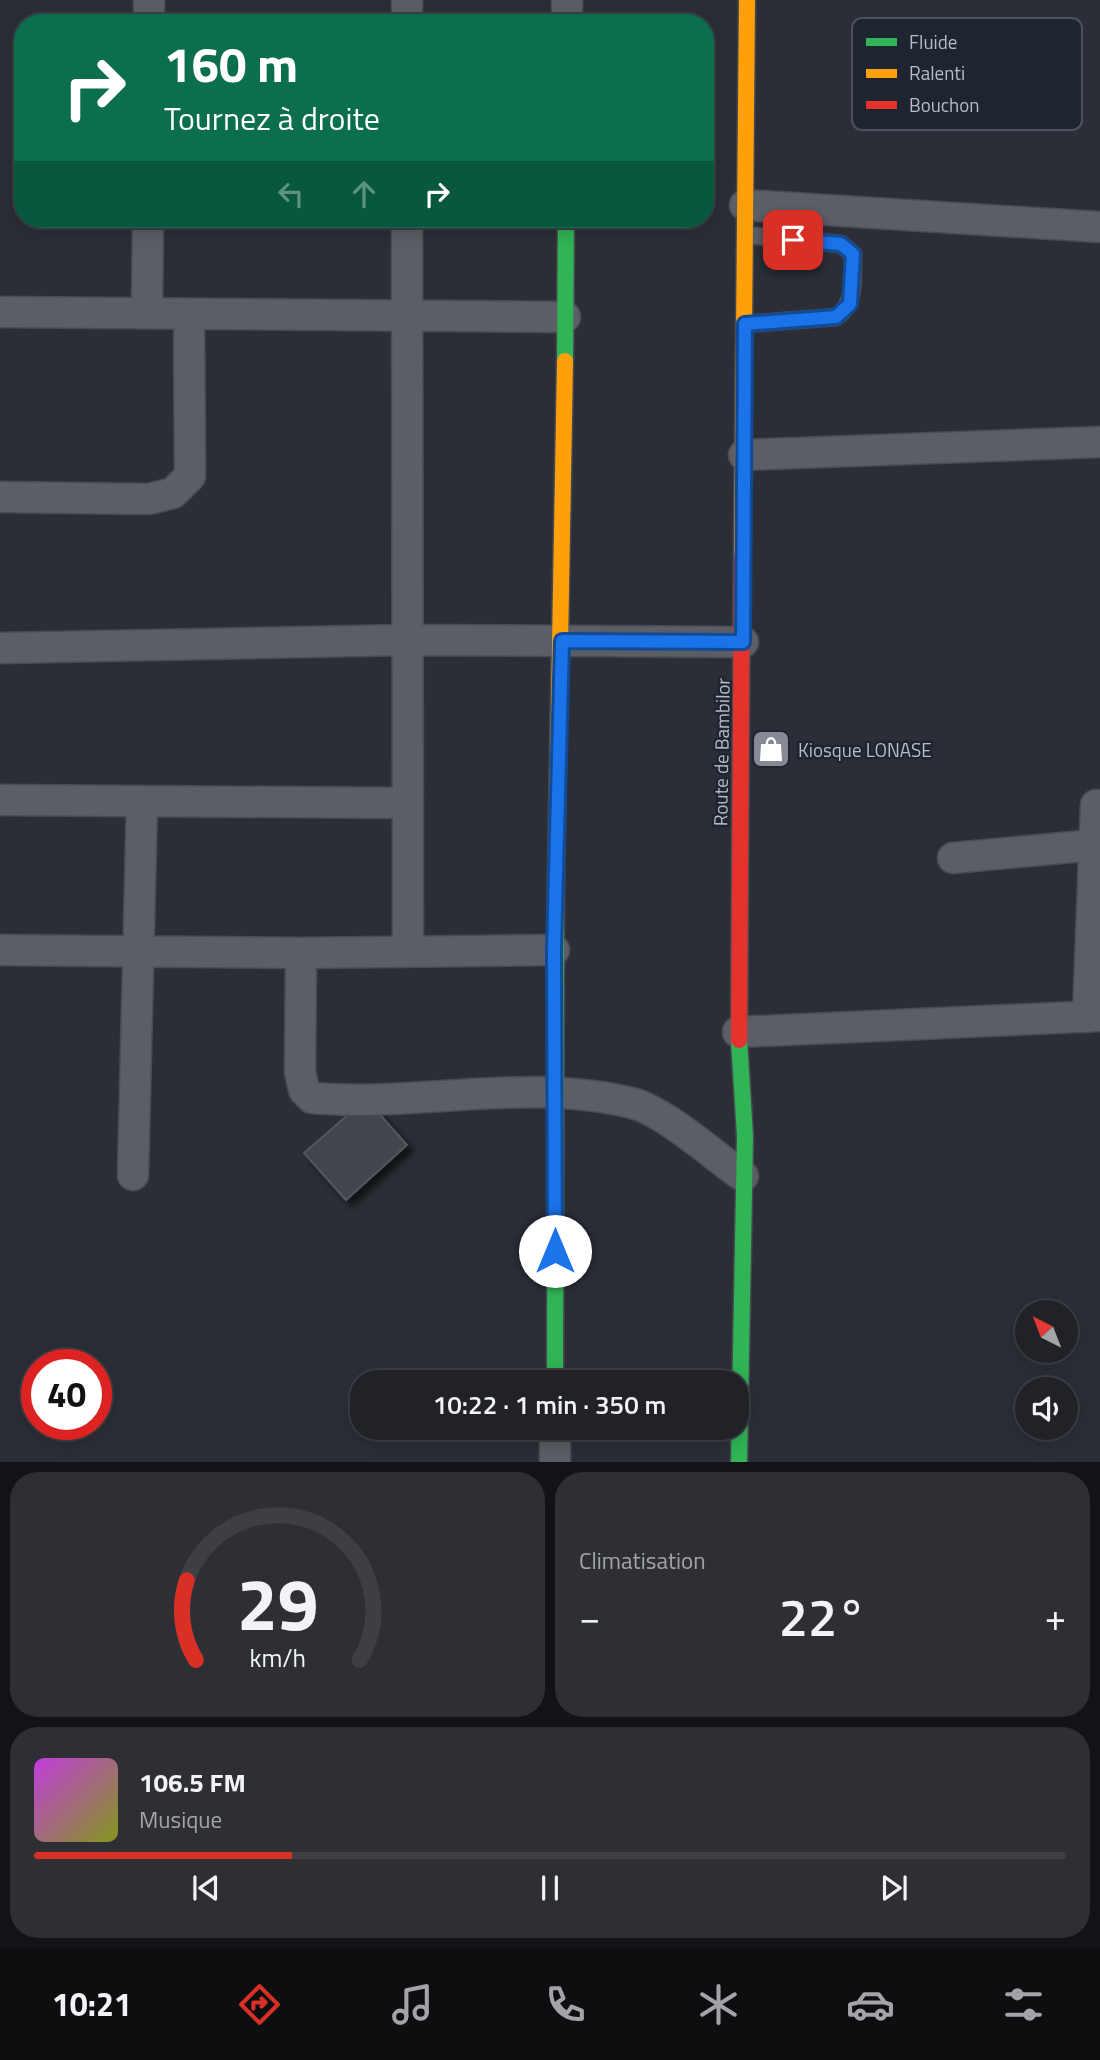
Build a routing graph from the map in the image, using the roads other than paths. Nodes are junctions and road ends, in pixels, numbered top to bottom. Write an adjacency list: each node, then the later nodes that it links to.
1 (747, 0): 2 (main road, Route de Bambilor)
2 (745, 205): 3 (street); 7 (main road, Route de Bambilor)
3 (1100, 227)
4 (148, 228): 9 (street)
5 (407, 228): 11 (street)
6 (566, 228): 12 (main road)
7 (746, 235): 13 (main road, Route de Bambilor); 13 (lane)
8 (0, 312): 9 (street)
9 (147, 313): 10 (street)
10 (189, 314): 11 (street); 16 (street)
11 (407, 316): 12 (street); 17 (street)
12 (565, 317): 18 (main road)
13 (745, 324): 15 (main road, Route de Bambilor)
14 (1100, 442): 15 (street)
15 (744, 454): 19 (main road, Route de Bambilor)
16 (0, 497)
17 (405, 640): 18 (street); 20 (street); 23 (street)
18 (562, 641): 19 (street); 30 (main road)
19 (743, 642): 33 (main road, Route de Bambilor)
20 (0, 648)
21 (0, 800): 22 (street)
22 (142, 801): 23 (street); 28 (street)
23 (408, 803): 29 (street)
24 (1097, 805): 25 (street)
25 (1094, 845): 26 (street); 32 (street)
26 (953, 858)
27 (0, 950): 28 (street)
28 (139, 950): 31 (street); 35 (street)
29 (408, 950): 30 (street); 31 (street)
30 (554, 950): 34 (main road)
31 (301, 953): 34 (street)
32 (1094, 1016): 33 (street)
33 (738, 1032): 36 (main road, Route de Bambilor)
34 (555, 1093): 36 (street); 37 (main road)
35 (133, 1175)
36 (743, 1176): 40 (main road, Route de Bambilor)
37 (555, 1370)
38 (555, 1440): 39 (street)
39 (555, 1461)
40 (739, 1461)

